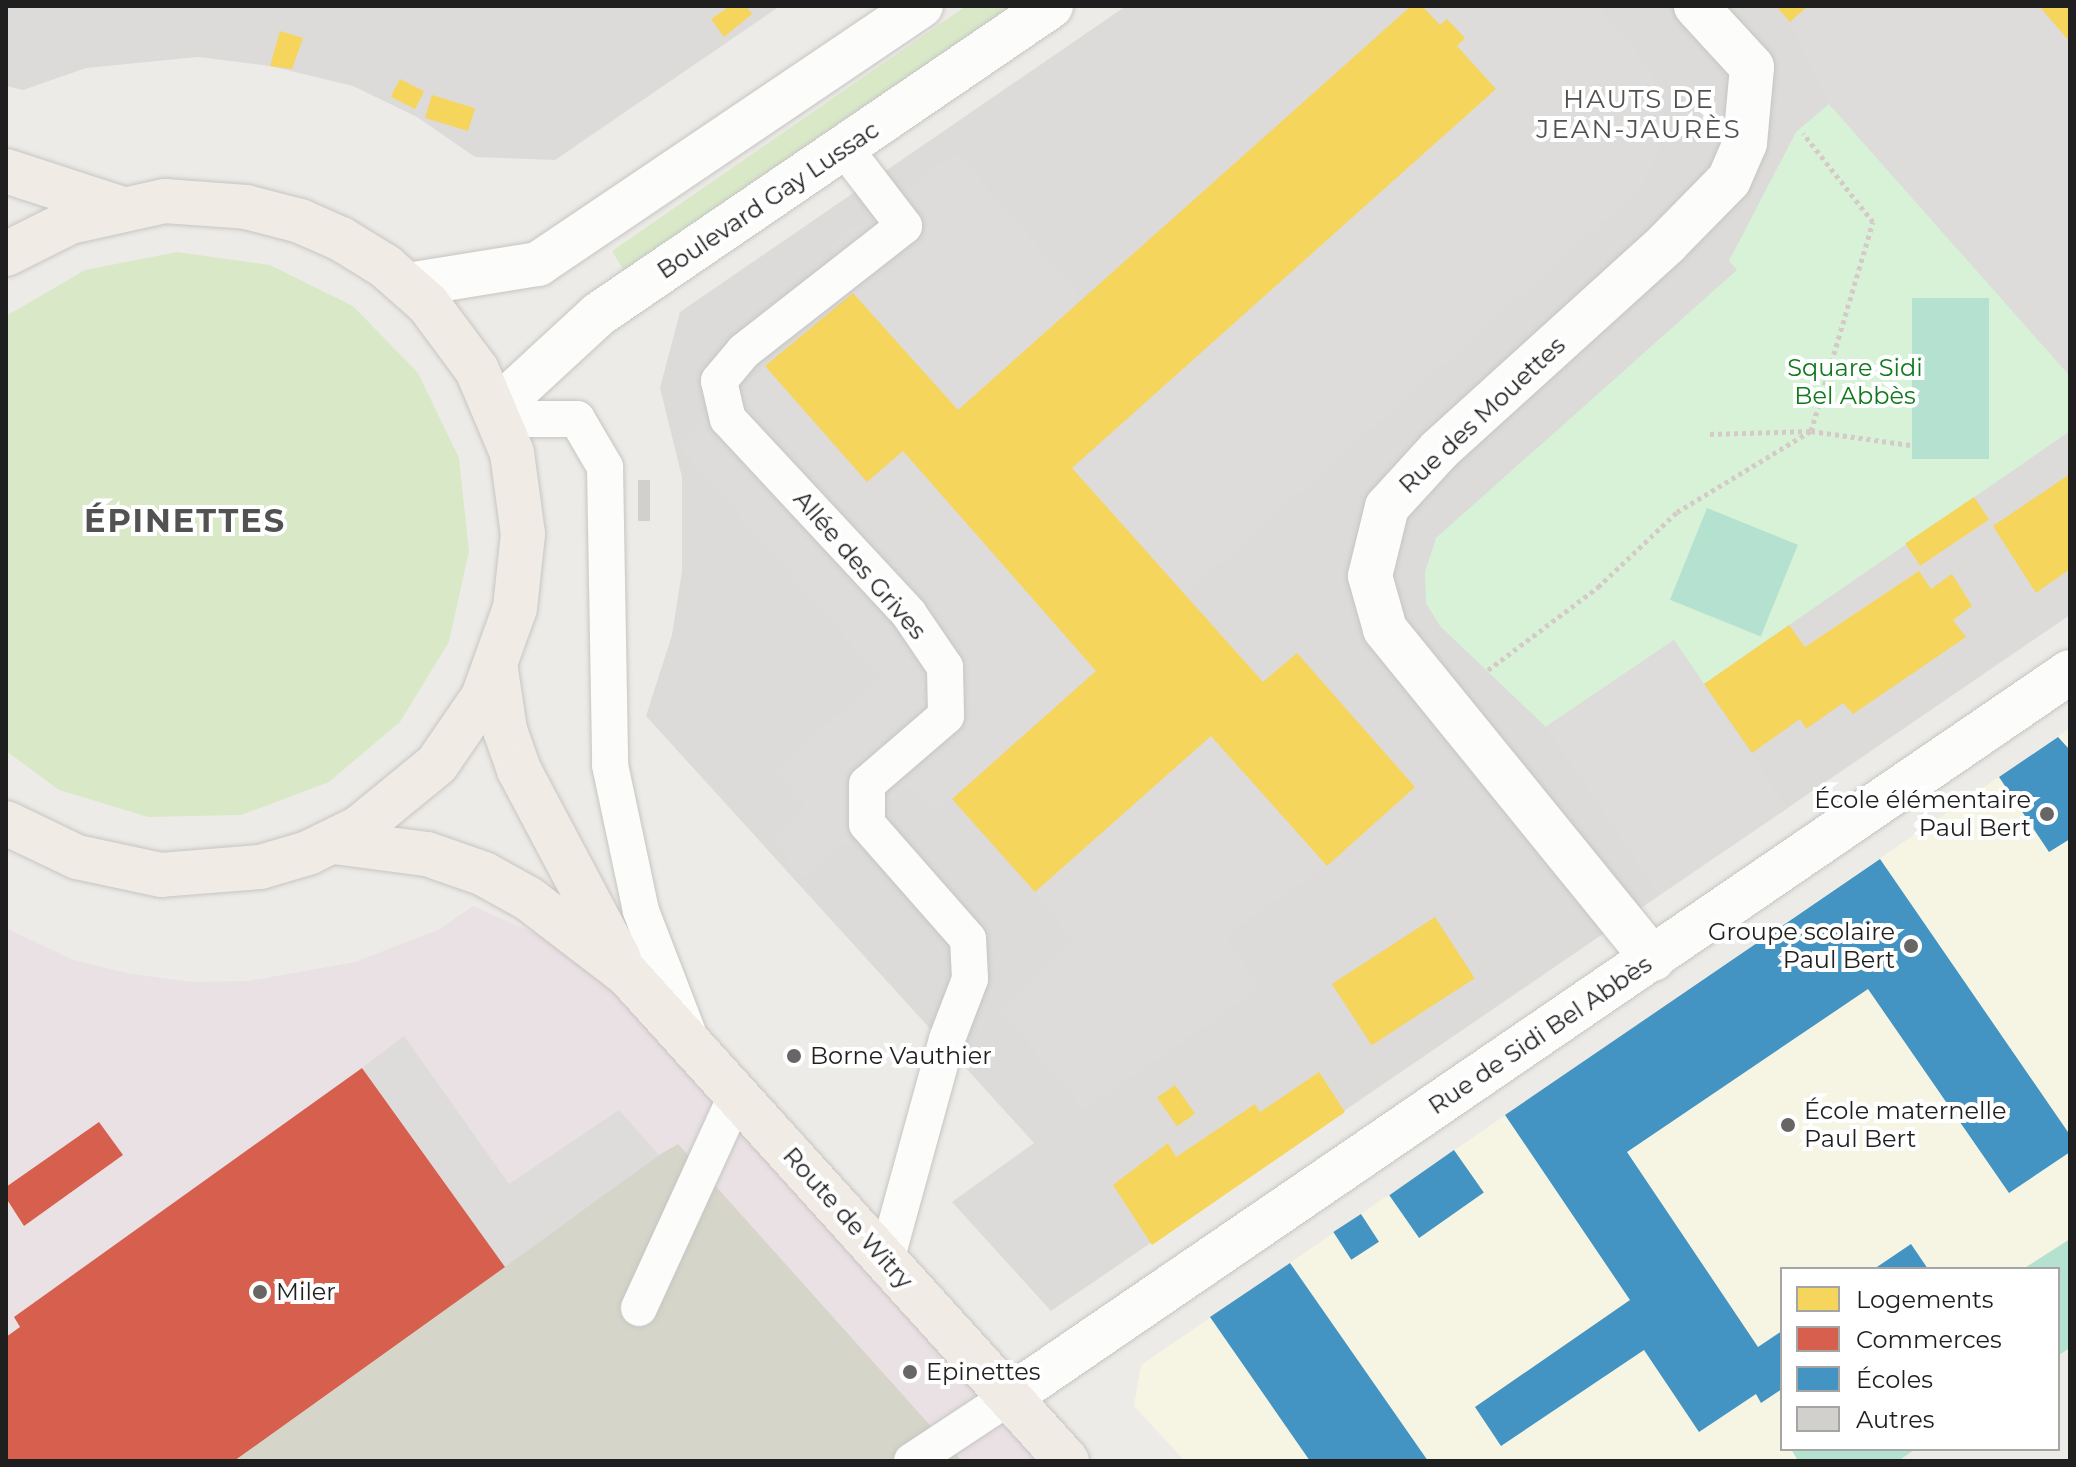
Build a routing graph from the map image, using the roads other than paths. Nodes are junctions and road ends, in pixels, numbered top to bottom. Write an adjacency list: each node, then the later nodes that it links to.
1 (921, 6): 8 (street)
2 (1051, 6): 4 (street, Boulevard Gay Lussac)
3 (1696, 6): 14 (street, Rue des Mouettes)
4 (845, 149): 9 (street, Boulevard Gay Lussac); 18 (lane, Allée des Grives)
5 (6, 171): 6 (main road)
6 (120, 208): 7 (main road); 8 (main road)
7 (6, 254)
8 (408, 285): 9 (main road)
9 (498, 414): 10 (main road); 16 (lane)
10 (496, 670): 13 (main road); 15 (main road, Route de Witry)
11 (2070, 672): 14 (street, Rue de Sidi Bel Abbès)
12 (6, 823): 13 (main road)
13 (334, 842): 15 (main road, Route de Witry)
14 (1653, 959): 20 (street, Rue de Sidi Bel Abbès)
15 (628, 975): 16 (main road, Route de Witry)
16 (693, 1047): 17 (main road, Route de Witry)
17 (737, 1094): 18 (main road, Route de Witry); 19 (lane)
18 (886, 1260): 20 (main road, Route de Witry)
19 (639, 1308)
20 (1009, 1397): 21 (lane); 22 (main road, Route de Witry)
21 (912, 1461)
22 (1067, 1461)

